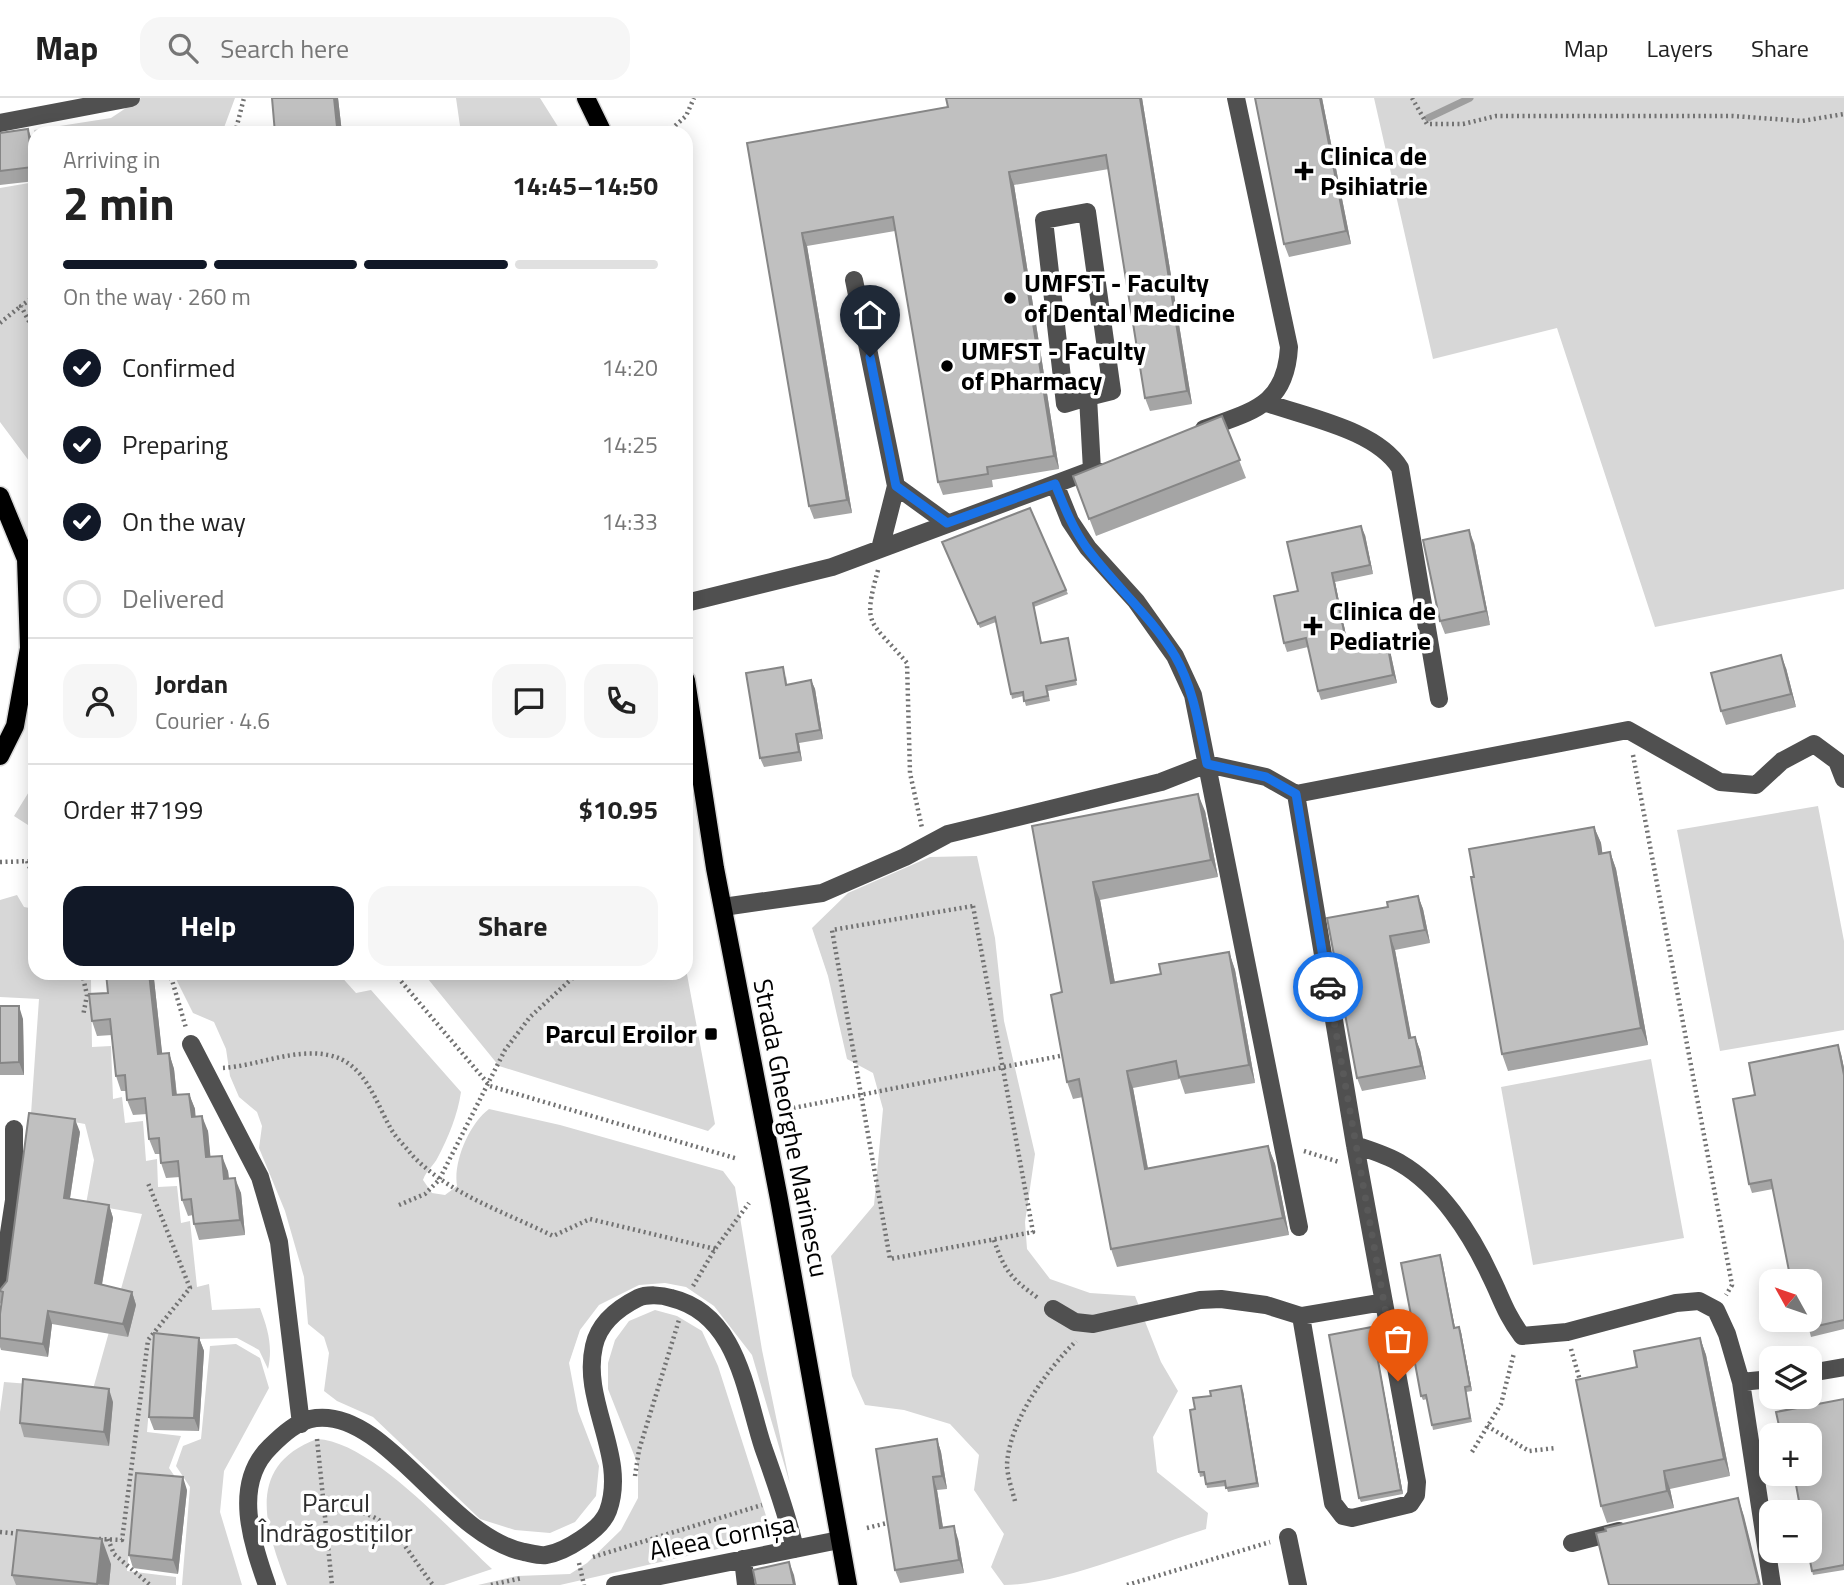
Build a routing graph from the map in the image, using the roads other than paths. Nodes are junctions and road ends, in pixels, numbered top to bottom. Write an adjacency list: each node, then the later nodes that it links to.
1 (131, 98): 4 (street)
2 (586, 98): 5 (main road)
3 (1236, 98): 7 (street)
4 (0, 123)
5 (600, 126)
6 (854, 280): 13 (street)
7 (1266, 403): 9 (street); 20 (street)
8 (1088, 406): 8 (street); 11 (street)
9 (1182, 437)
10 (1118, 461): 11 (street)
11 (1092, 470): 12 (street)
12 (1055, 484): 15 (street); 23 (street)
13 (896, 486): 15 (street); 16 (street)
14 (0, 496): 18 (main road)
15 (947, 523): 16 (street)
16 (882, 548): 17 (street)
17 (693, 601)
18 (28, 618)
19 (28, 654): 22 (main road)
20 (1439, 699)
21 (693, 723): 26 (main road, Strada Gheorghe Marinescu)
22 (0, 754)
23 (1207, 764): 25 (street); 26 (street); 30 (street)
24 (1844, 779): 25 (street)
25 (1296, 794): 29 (street)
26 (723, 907): 42 (main road, Strada Gheorghe Marinescu)
27 (191, 1044): 39 (street)
28 (14, 1129): 31 (street)
29 (1355, 1145): 32 (street); 38 (street)
30 (1299, 1227)
31 (0, 1292)
32 (1384, 1302): 34 (street); 34 (street)
33 (1053, 1309): 34 (street)
34 (1301, 1316)
35 (1844, 1367): 36 (street)
36 (1822, 1371)
37 (1759, 1380): 38 (street)
38 (1741, 1382): 51 (street)
39 (300, 1418): 44 (street); 46 (street)
40 (1637, 1526): 43 (street)
41 (1287, 1537): 50 (street)
42 (839, 1540): 44 (street, Aleea Cornișa); 49 (main road, Strada Gheorghe Marinescu)
43 (1572, 1543)
44 (794, 1549): 45 (street, Aleea Cornișa)
45 (743, 1559): 47 (street, Aleea Cornișa); 48 (street)
46 (267, 1585)
47 (615, 1585)
48 (746, 1585)
49 (848, 1585)
50 (1298, 1585)
51 (1772, 1585)

